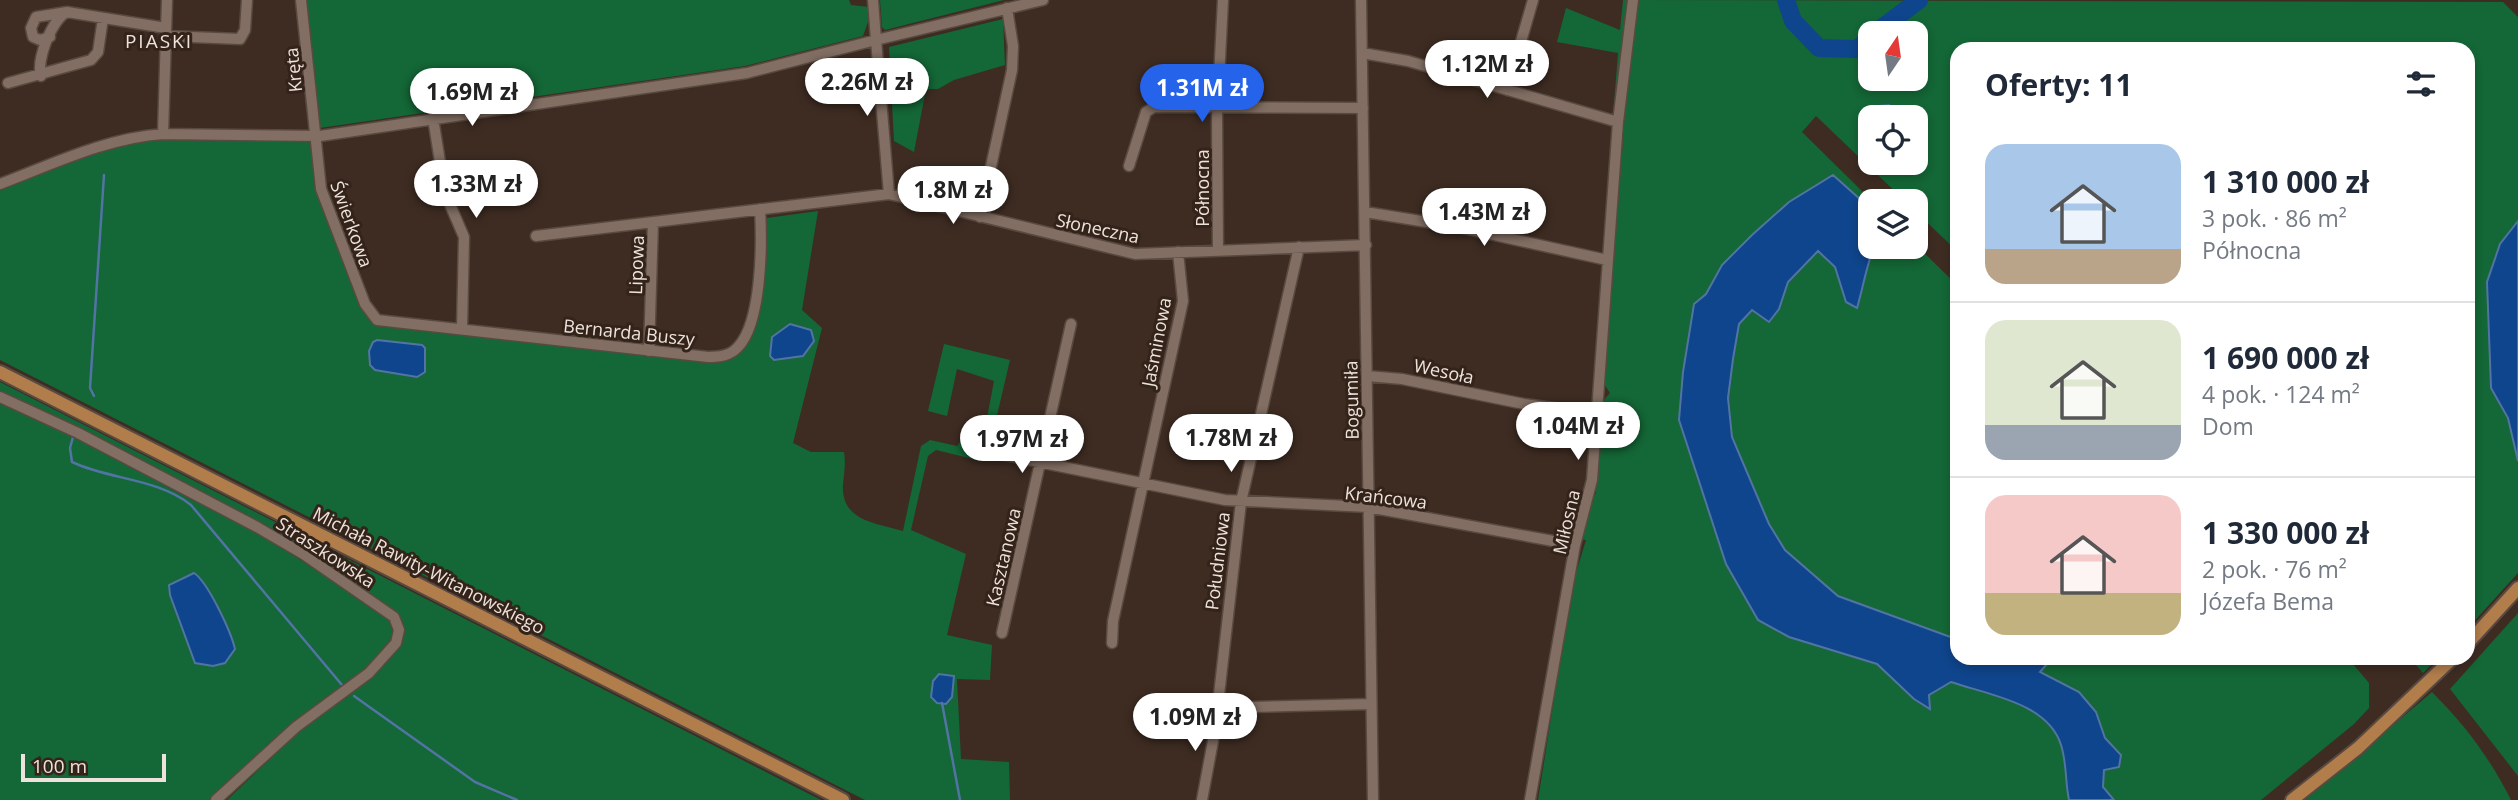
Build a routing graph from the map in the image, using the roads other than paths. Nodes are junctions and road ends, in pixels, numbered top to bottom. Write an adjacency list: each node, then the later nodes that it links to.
1 (167, 0): 13 (street)
2 (247, 0): 13 (street)
3 (301, 0): 25 (street, Kręta)
4 (873, 0): 15 (street)
5 (1043, 0): 10 (street)
6 (1223, 0): 20 (street, Północna)
7 (1361, 0): 16 (street, Bogumiła)
8 (1533, 0): 19 (street)
9 (1633, 0): 23 (street, Miłosna)
10 (1007, 8): 15 (street); 31 (street)
11 (67, 12): 12 (street); 14 (street); 14 (street)
12 (103, 18): 13 (street); 17 (street)
13 (166, 32): 24 (street)
14 (50, 37): 17 (street)
15 (876, 40): 22 (street); 28 (street)
16 (1362, 53): 19 (street); 21 (street, Bogumiła)
17 (41, 76): 18 (street)
18 (8, 83)
19 (1507, 90): 23 (street)
20 (1218, 107): 21 (street); 26 (street); 36 (street, Północna)
21 (1363, 108): 30 (street, Bogumiła)
22 (433, 118): 25 (street); 41 (street)
23 (1618, 122): 38 (street, Miłosna)
24 (163, 134): 25 (street); 27 (street)
25 (316, 136): 39 (street, Świerkowa)
26 (1129, 166)
27 (0, 184)
28 (889, 194): 29 (street, Słoneczna); 31 (street, Słoneczna)
29 (760, 209): 32 (street, Słoneczna); 42 (street, Bernarda Buszy)
30 (1365, 212): 34 (street, Bogumiła); 38 (street)
31 (980, 217): 37 (street, Słoneczna)
32 (653, 222): 33 (street, Słoneczna); 42 (street, Lipowa)
33 (536, 236)
34 (1366, 245): 35 (street, Słoneczna); 44 (street, Bogumiła)
35 (1299, 247): 36 (street, Słoneczna); 50 (street, Południowa)
36 (1218, 249): 37 (street, Słoneczna)
37 (1178, 252): 49 (street, Jaśminowa)
38 (1606, 260): 46 (street, Miłosna)
39 (374, 318): 41 (street, Bernarda Buszy)
40 (1071, 324): 48 (street, Kasztanowa)
41 (462, 329): 42 (street, Bernarda Buszy)
42 (649, 351)
43 (0, 372): 61 (main road, Michała Rawity-Witanowskiego)
44 (1367, 376): 46 (street, Wesoła); 51 (street, Bogumiła)
45 (0, 397): 60 (street, Straszkowska)
46 (1597, 414): 52 (street, Miłosna)
47 (985, 451): 48 (street, Krańcowa)
48 (1040, 462): 49 (street, Krańcowa); 54 (street, Kasztanowa)
49 (1141, 483): 50 (street, Krańcowa); 56 (street, Jaśminowa)
50 (1241, 502): 51 (street, Krańcowa); 59 (street, Południowa)
51 (1368, 507): 52 (street, Krańcowa); 58 (street, Bogumiła)
52 (1575, 545): 64 (street, Miłosna)
53 (2518, 588): 55 (main road)
54 (1002, 634)
55 (2475, 635)
56 (1112, 643)
57 (2447, 665): 65 (main road)
58 (1371, 704): 59 (street); 63 (street, Bogumiła)
59 (1216, 708): 62 (street, Południowa)
60 (216, 800)
61 (843, 800)
62 (1202, 800)
63 (1373, 800)
64 (1530, 800)
65 (2292, 800)

